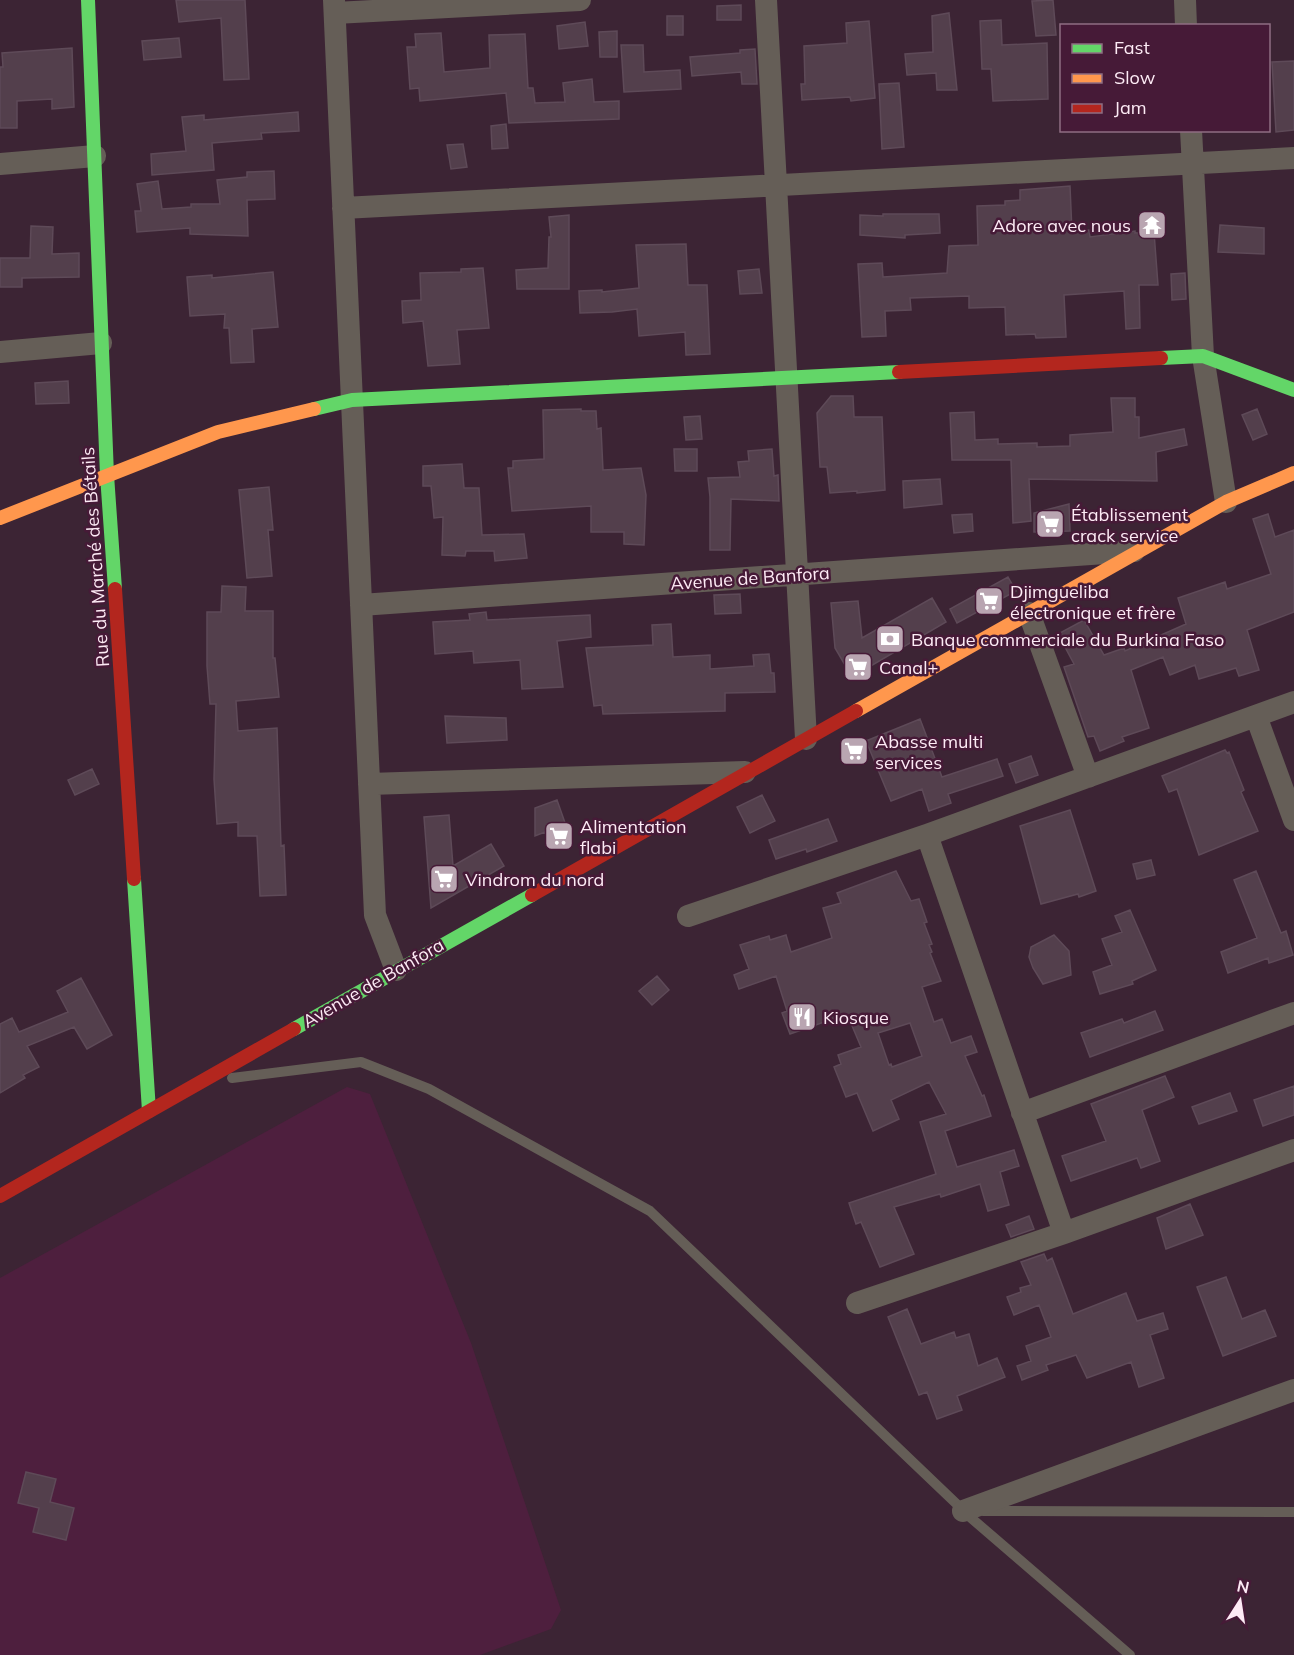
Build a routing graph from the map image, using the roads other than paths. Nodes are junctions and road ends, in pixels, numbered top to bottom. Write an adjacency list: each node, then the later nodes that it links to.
1 (88, 0): 8 (street, Rue du Marché des Bétails)
2 (580, 0): 5 (street)
3 (766, 0): 12 (street)
4 (1185, 0): 6 (street)
5 (335, 7): 13 (street)
6 (1186, 24)
7 (1191, 132): 11 (street)
8 (95, 156): 10 (street); 14 (street, Rue du Marché des Bétails)
9 (1294, 158): 11 (street)
10 (0, 164)
11 (1193, 164): 12 (street); 16 (street)
12 (776, 185): 13 (street); 17 (street)
13 (343, 208): 19 (street)
14 (101, 343): 15 (street); 21 (street, Rue du Marché des Bétails)
15 (0, 352)
16 (1203, 356): 17 (street); 18 (street); 22 (street)
17 (786, 377): 19 (street); 25 (street)
18 (1294, 390)
19 (352, 400): 21 (street); 26 (street)
20 (1294, 473): 22 (street, Avenue de Banfora)
21 (107, 475): 23 (street); 40 (street, Rue du Marché des Bétails)
22 (1226, 502): 24 (street, Avenue de Banfora)
23 (0, 518)
24 (1139, 551): 25 (street, Avenue de Banfora); 27 (street, Avenue de Banfora)
25 (797, 575): 26 (street, Avenue de Banfora); 30 (street)
26 (361, 605): 33 (street)
27 (1029, 613): 30 (street, Avenue de Banfora); 32 (street)
28 (1294, 702): 29 (street)
29 (1256, 716): 32 (street); 34 (street)
30 (806, 739): 31 (street, Avenue de Banfora)
31 (747, 772): 33 (street, Avenue de Banfora); 37 (street, Avenue de Banfora)
32 (1088, 777): 35 (street)
33 (369, 784): 37 (street)
34 (1294, 820)
35 (927, 835): 36 (street); 41 (street)
36 (688, 916)
37 (396, 970): 39 (street, Avenue de Banfora)
38 (1294, 1013): 41 (street)
39 (201, 1081): 40 (street, Avenue de Banfora); 47 (lane)
40 (149, 1111): 43 (street, Avenue de Banfora)
41 (1022, 1113): 44 (street)
42 (1294, 1150): 44 (street)
43 (0, 1196)
44 (1064, 1233): 45 (street)
45 (856, 1303)
46 (1294, 1390): 47 (street)
47 (963, 1511): 48 (lane); 49 (lane)
48 (1294, 1512)
49 (1130, 1655)

